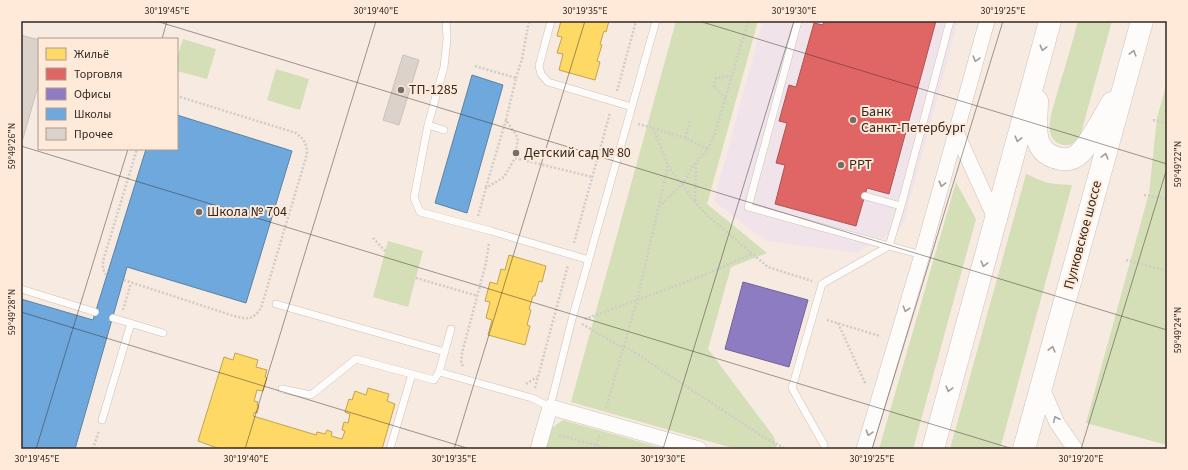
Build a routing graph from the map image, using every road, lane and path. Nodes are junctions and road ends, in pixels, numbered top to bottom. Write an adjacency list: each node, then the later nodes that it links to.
1 (446, 21): 27 (lane)
2 (529, 21): 15 (path)
3 (551, 21): 19 (lane)
4 (636, 21): 19 (path)
5 (656, 21): 20 (lane)
6 (748, 21): 14 (path)
7 (798, 21): 50 (lane)
8 (950, 21): 44 (lane)
9 (987, 21): 30 (street, one-way to 30)
10 (1050, 21): 13 (main road, one-way to 13)
11 (1142, 21): 16 (main road, Пулковское шоссе, one-way to 11)
12 (475, 66): 15 (path)
13 (1036, 74): 16 (main road); 46 (main road, one-way to 46)
14 (732, 76): 18 (path); 18 (path)
15 (516, 78): 22 (path)
16 (1124, 85): 86 (main road, Пулковское шоссе, one-way to 16)
17 (178, 96): 61 (path)
18 (726, 98): 32 (path)
19 (613, 102): 20 (lane); 21 (path)
20 (632, 108): 24 (lane)
21 (609, 115): 24 (path); 37 (path)
22 (506, 120): 34 (path); 39 (path)
23 (1153, 120): 26 (path)
24 (628, 121): 28 (path); 55 (lane)
25 (690, 121): 31 (path)
26 (1167, 123)
27 (428, 125): 29 (lane); 47 (lane)
28 (653, 128): 31 (path); 36 (path)
29 (444, 130)
30 (956, 132): 46 (street); 54 (street, one-way to 54)
31 (685, 138): 32 (path)
32 (708, 149): 35 (path)
33 (137, 150): 58 (path)
34 (515, 158): 37 (path); 39 (path)
35 (696, 163): 38 (path); 43 (path)
36 (668, 166): 38 (path); 45 (path)
37 (592, 177): 53 (path)
38 (682, 184): 43 (path); 45 (path)
39 (486, 188): 47 (path)
40 (1144, 195): 42 (path)
41 (865, 196): 44 (lane)
42 (1167, 199)
43 (695, 202): 52 (path)
44 (901, 206): 50 (lane)
45 (659, 207): 65 (path)
46 (996, 220): 102 (main road, one-way to 102)
47 (475, 227): 48 (lane)
48 (491, 231): 53 (lane); 64 (path)
49 (373, 238): 51 (path)
50 (889, 246): 54 (lane); 62 (lane)
51 (386, 252)
52 (752, 254): 62 (path); 65 (path)
53 (571, 255): 55 (lane); 68 (path)
54 (922, 255): 101 (street, one-way to 101)
55 (589, 260): 70 (lane)
56 (1126, 260): 57 (path)
57 (1167, 271)
58 (106, 275)
59 (416, 278): 64 (path)
60 (124, 280): 61 (path)
61 (131, 283): 71 (path)
62 (822, 284): 93 (lane)
63 (21, 289): 67 (lane)
64 (478, 296): 80 (path)
65 (637, 301): 78 (path); 78 (path)
66 (276, 304): 79 (lane)
67 (95, 312)
68 (555, 316): 70 (path); 83 (path)
69 (113, 318): 71 (lane)
70 (572, 319): 89 (lane)
71 (120, 320): 73 (lane)
72 (827, 320): 74 (path)
73 (131, 324): 76 (lane); 90 (lane)
74 (838, 324): 77 (path); 85 (path)
75 (451, 329): 79 (lane)
76 (163, 333)
77 (880, 336)
78 (623, 347): 91 (path); 100 (path)
79 (445, 352): 81 (lane)
80 (467, 369)
81 (440, 372): 82 (lane); 88 (lane)
82 (412, 374): 87 (lane); 96 (lane)
83 (538, 377): 84 (path); 88 (path)
84 (524, 385)
85 (866, 385)
86 (1041, 386): 103 (main road, Пулковское шоссе); 104 (street, one-way to 86)
87 (282, 389)
88 (532, 398): 89 (lane)
89 (550, 407): 91 (street); 92 (street)
90 (102, 420): 95 (path)
91 (602, 422): 94 (path); 99 (street)
92 (543, 430): 94 (path); 97 (street)
93 (824, 445)
94 (596, 447): 98 (path)
95 (93, 449)
96 (390, 449)
97 (538, 449)
98 (608, 449)
99 (699, 449)
100 (786, 449)
101 (864, 449)
102 (933, 449)
103 (1024, 449)
104 (1075, 449)

